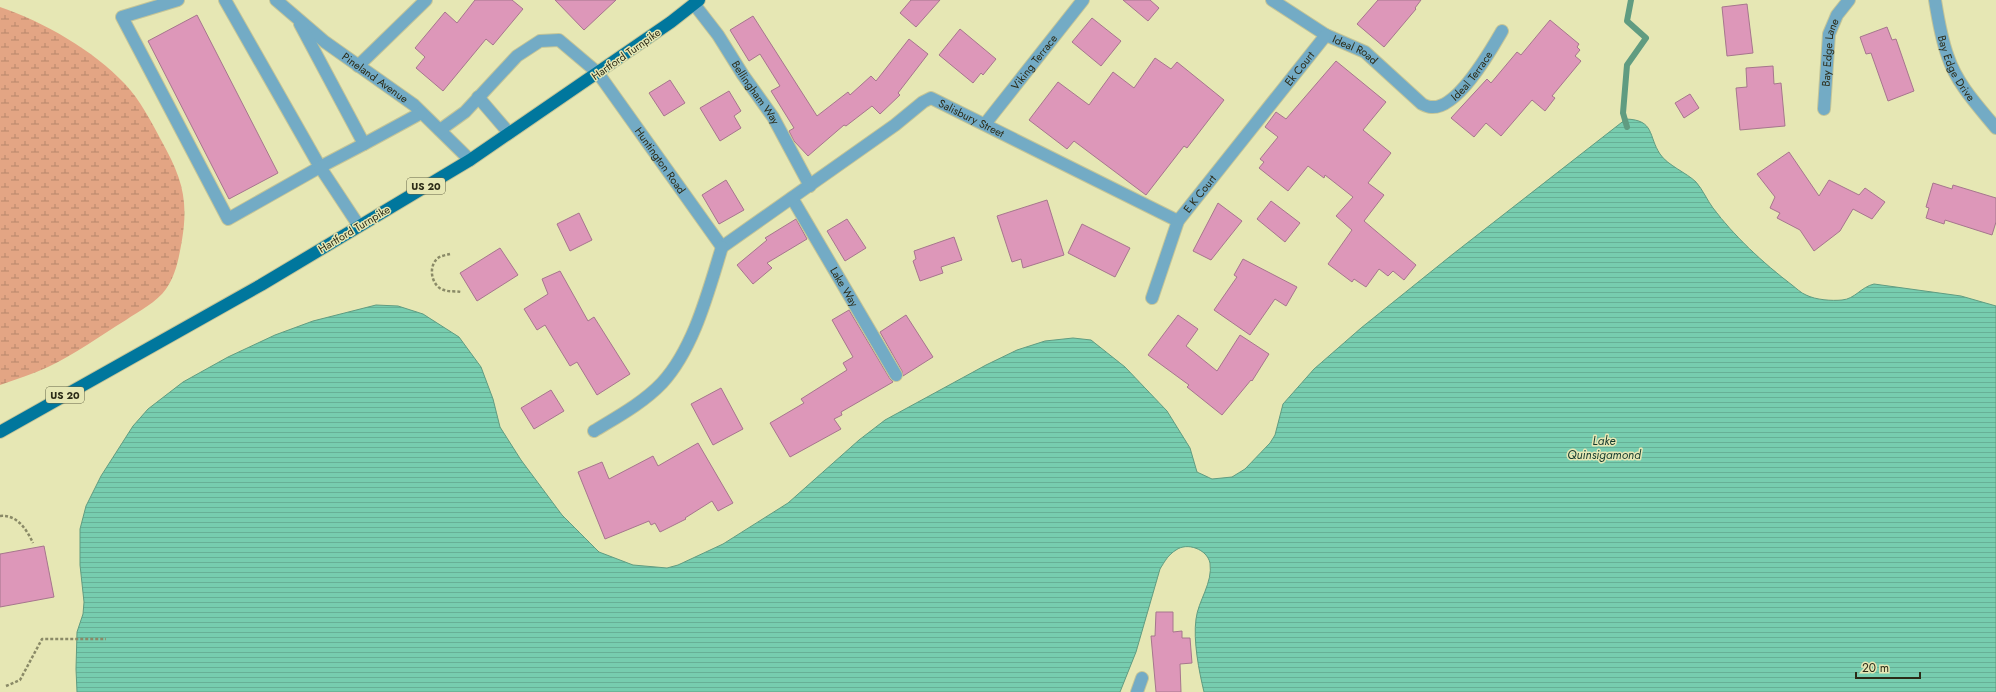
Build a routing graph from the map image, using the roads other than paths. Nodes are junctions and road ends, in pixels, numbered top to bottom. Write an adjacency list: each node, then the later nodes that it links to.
1 (178, 0): 26 (street)
2 (225, 0): 26 (street)
3 (276, 0): 10 (street, Pineland Avenue)
4 (426, 0): 13 (street)
5 (1083, 0): 20 (street, Viking Terrace)
6 (1272, 0): 12 (street, Ideal Road)
7 (1849, 0): 18 (street, Bay Edge Lane)
8 (1935, 0): 21 (street, Bay Edge Drive)
9 (697, 2): 14 (main road, Hartford Turnpike / US 20); 27 (street, Bellingham Way)
10 (297, 18): 13 (street, Pineland Avenue); 24 (street)
11 (1502, 31): 17 (street, Ideal Terrace)
12 (1326, 35): 16 (street, Ek Court); 17 (street, Ideal Road)
13 (358, 66): 19 (street, Pineland Avenue)
14 (598, 73): 15 (street, Huntington Road); 23 (main road, Hartford Turnpike / US 20); 31 (street, Huntington Road)
15 (478, 97): 22 (street, Huntington Road); 23 (street)
16 (1272, 102): 29 (street, E K Court)
17 (1431, 108)
18 (1824, 109)
19 (421, 113): 22 (street, Pineland Avenue); 24 (street)
20 (985, 124): 27 (street, Salisbury Street); 29 (street, Salisbury Street)
21 (1996, 128)
22 (440, 130): 25 (street, Pineland Avenue)
23 (509, 133): 25 (main road, Hartford Turnpike / US 20)
24 (364, 144): 26 (street)
25 (470, 160): 30 (main road, Hartford Turnpike / US 20)
26 (320, 167): 30 (street)
27 (810, 186): 28 (street, Salisbury Street)
28 (792, 198): 31 (street, Salisbury Street); 33 (street, Lake Way)
29 (1178, 221): 32 (street, E K Court)
30 (359, 226): 35 (main road, Hartford Turnpike / US 20)
31 (722, 247): 34 (street)
32 (1152, 298)
33 (896, 375)
34 (594, 431)
35 (0, 432)
36 (1142, 678): 37 (street)
37 (1138, 692)

